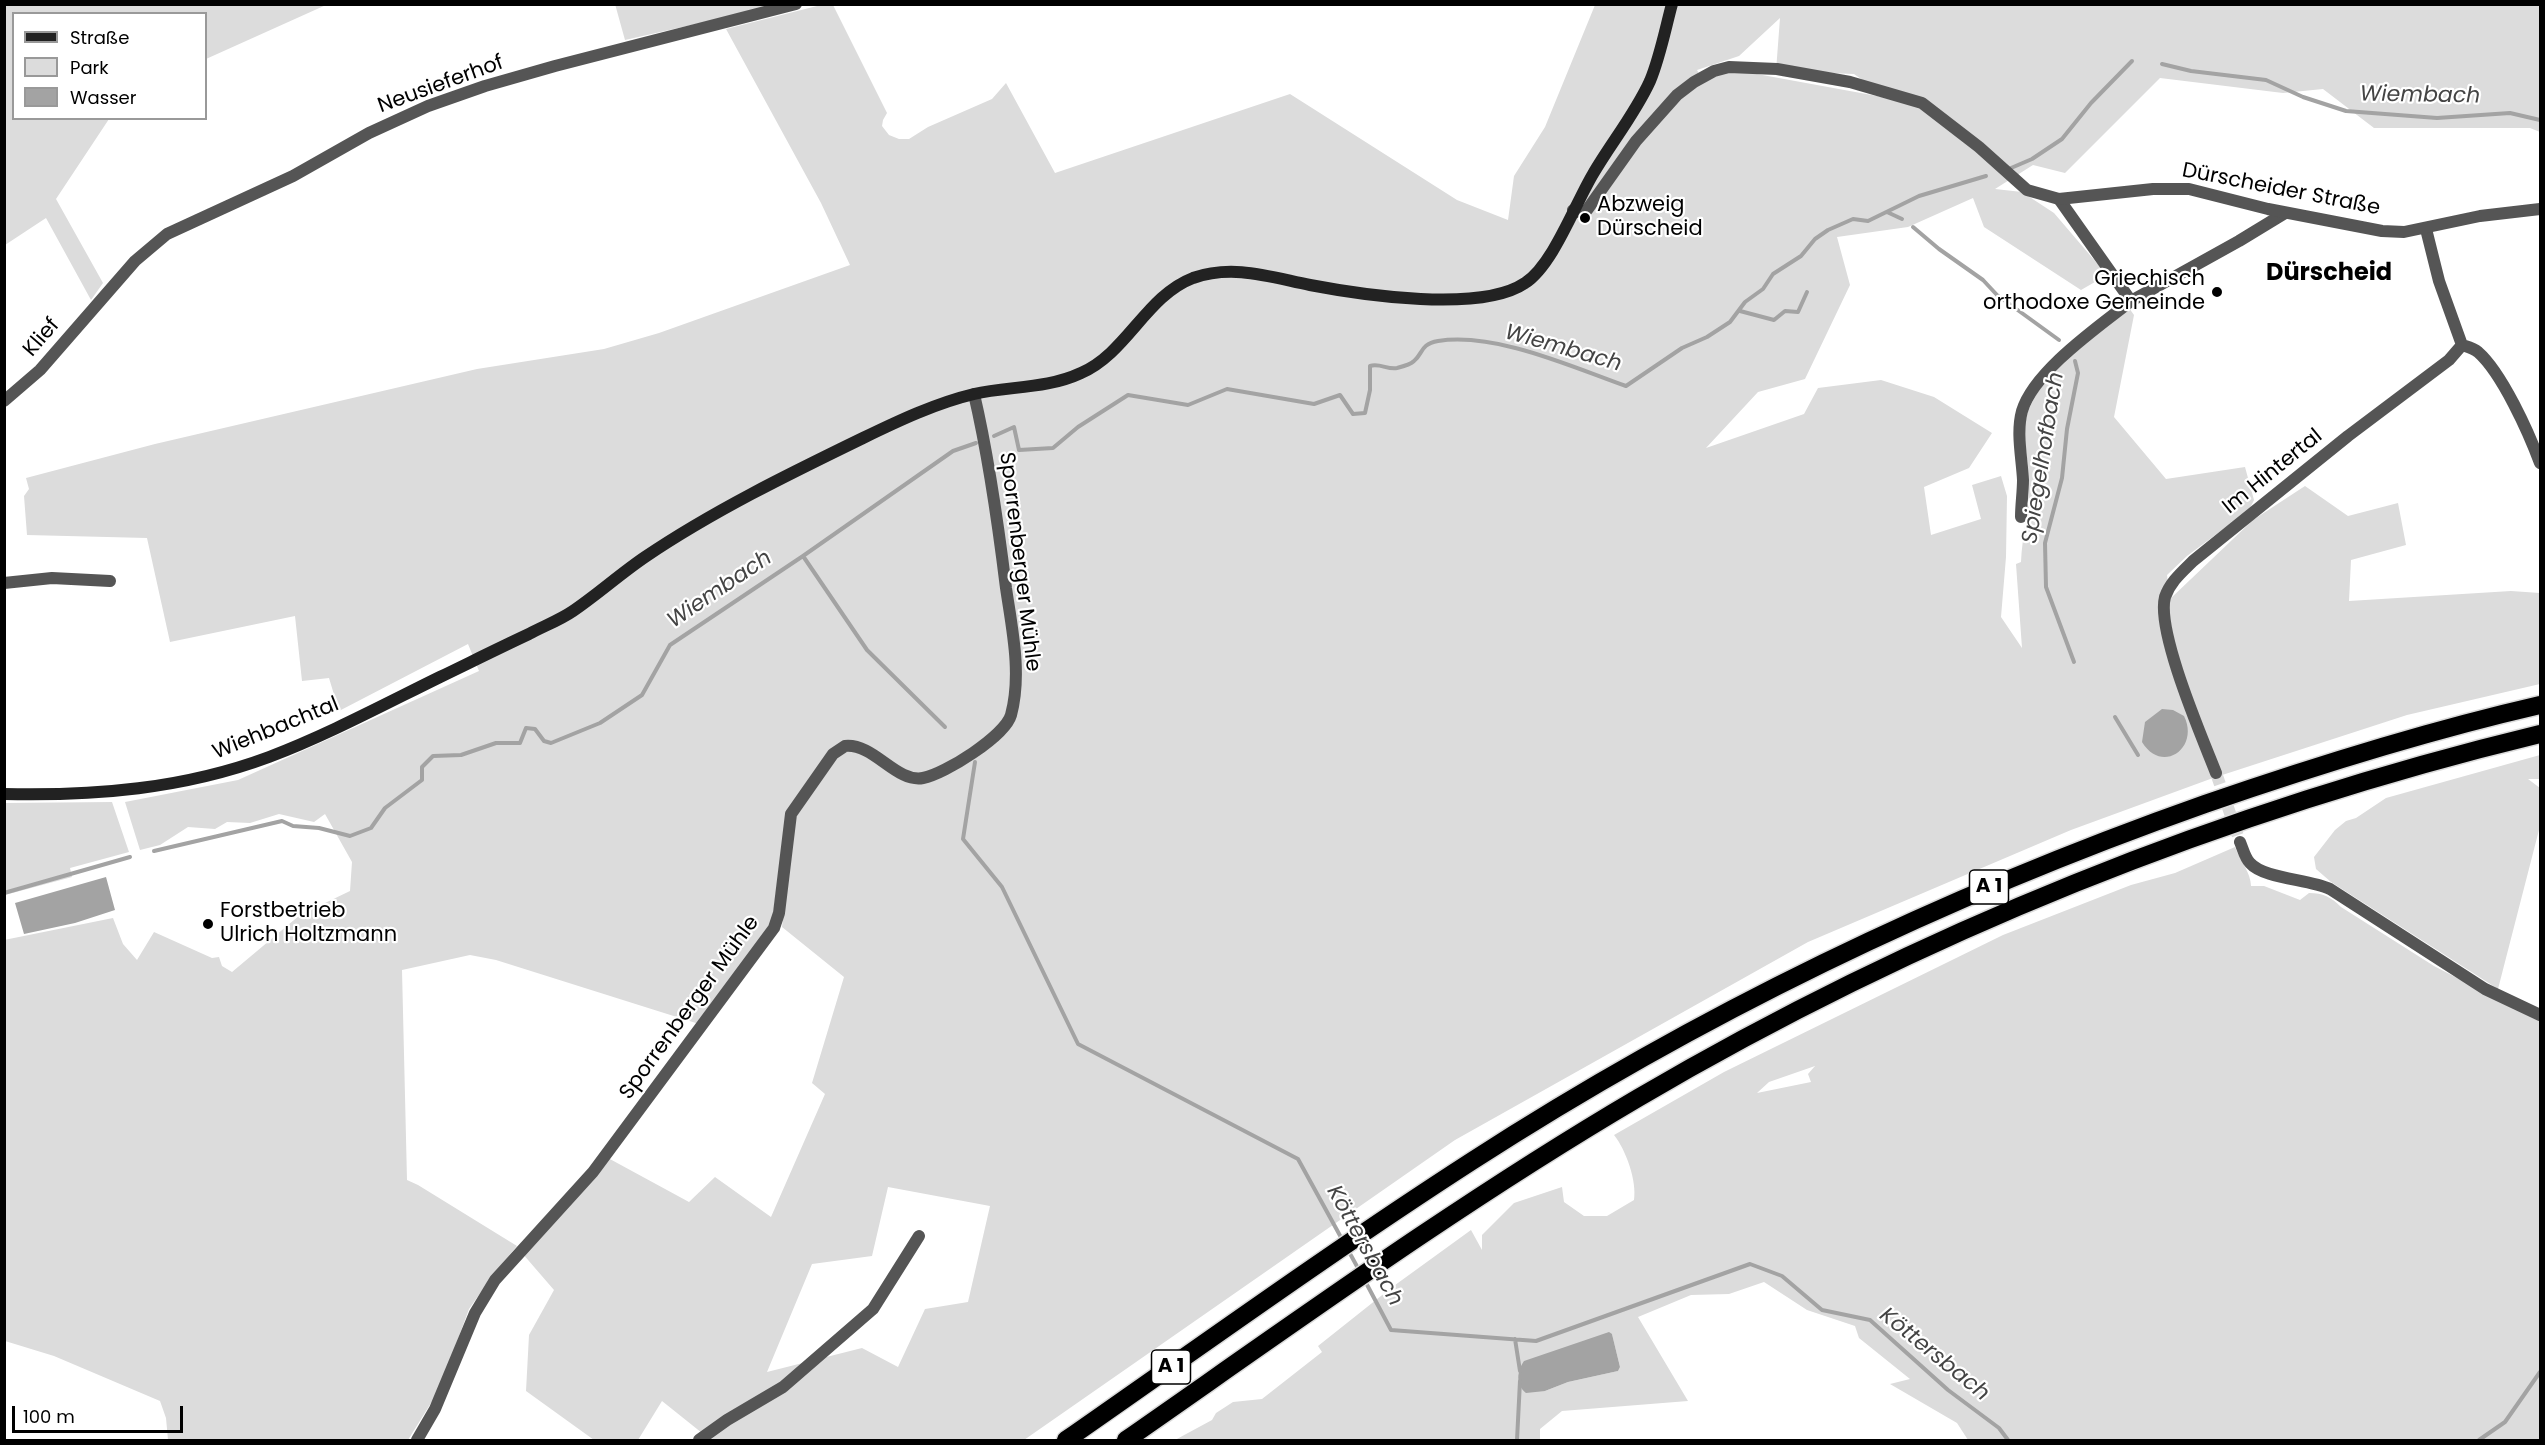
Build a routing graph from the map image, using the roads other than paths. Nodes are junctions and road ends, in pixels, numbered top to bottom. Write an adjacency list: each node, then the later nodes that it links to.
1 (796, 4): 8 (street, Neusieferhof)
2 (1672, 4): 5 (main road, Wiehbachtal)
3 (2059, 199): 5 (street, Dürscheider Straße); 6 (street, Dürscheider Straße); 9 (street)
4 (2541, 209): 7 (street, Dürscheider Straße)
5 (1573, 210): 11 (main road, Wiehbachtal)
6 (2285, 213): 7 (street, Dürscheider Straße); 9 (street)
7 (2426, 229): 10 (street)
8 (104, 295): 12 (street, Klief)
9 (2131, 301): 14 (street)
10 (2462, 345): 13 (street); 19 (street, Im Hintertal)
11 (974, 394): 20 (main road, Wiehbachtal); 24 (street, Sporrenberger Mühle)
12 (4, 401)
13 (2541, 463)
14 (2021, 517)
15 (110, 581): 16 (street)
16 (4, 583)
17 (2541, 705): 26 (highway, A 1)
18 (2541, 734): 27 (highway, A 1)
19 (2216, 772)
20 (4, 794)
21 (2240, 842): 22 (street)
22 (2541, 1015)
23 (920, 1236): 25 (street)
24 (417, 1440)
25 (699, 1440)
26 (1066, 1440)
27 (1126, 1440)

